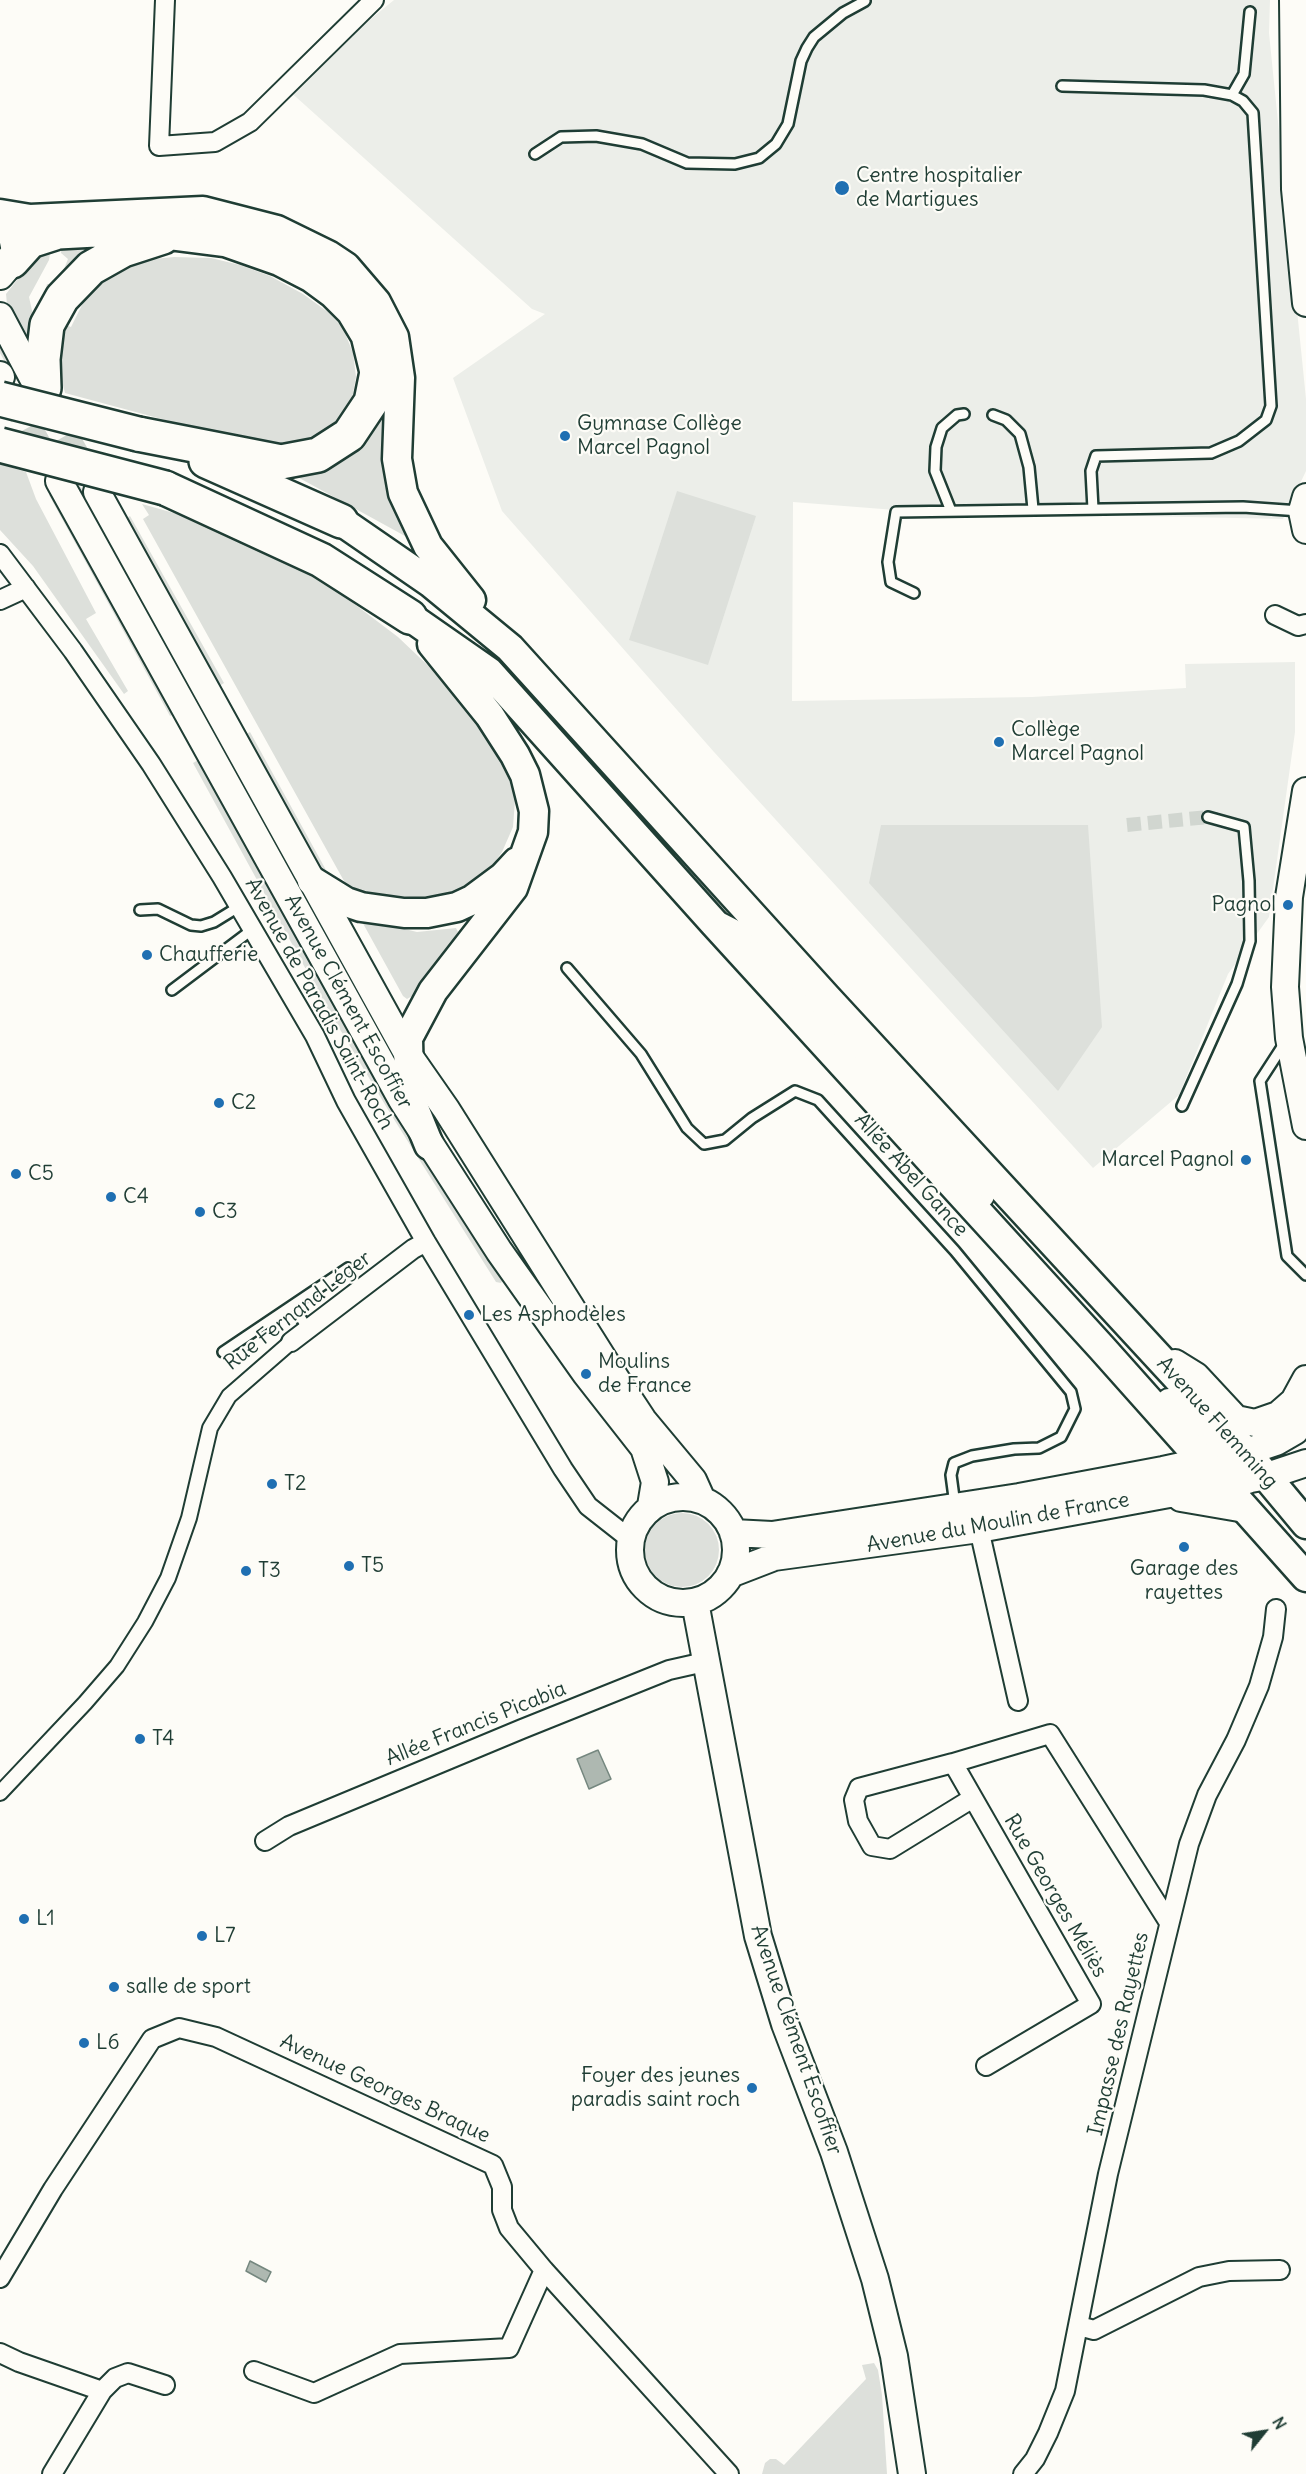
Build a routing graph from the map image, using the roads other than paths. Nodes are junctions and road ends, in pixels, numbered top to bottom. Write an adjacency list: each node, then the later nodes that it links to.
1 (165, 0): 2 (street)
2 (374, 0)
3 (1293, 0): 6 (main road)
4 (865, 1): 9 (lane)
5 (1250, 12): 8 (lane)
6 (1300, 45): 10 (main road)
7 (1062, 86): 8 (lane)
8 (1233, 95): 25 (lane)
9 (535, 154)
10 (1300, 167): 14 (main road)
11 (0, 215): 13 (main road); 36 (main road)
12 (188, 234): 13 (highway); 17 (highway); 20 (highway)
13 (4, 273)
14 (1306, 303)
15 (0, 316): 17 (main road)
16 (0, 384): 20 (highway, bridge)
17 (41, 387)
18 (964, 414): 26 (lane)
19 (993, 415): 24 (lane)
20 (138, 434): 28 (highway)
21 (0, 446): 34 (highway, bridge)
22 (59, 481): 52 (main road, Avenue Clément Escoffier)
23 (97, 492): 40 (main road, Avenue Clément Escoffier)
24 (1033, 509): 25 (lane); 26 (lane)
25 (1093, 509): 27 (lane)
26 (951, 511): 31 (lane)
27 (1305, 513)
28 (341, 521): 36 (main road)
29 (0, 554): 30 (street, Avenue de Paradis Saint-Roch)
30 (26, 588): 32 (street); 41 (street, Avenue de Paradis Saint-Roch)
31 (914, 593)
32 (0, 600)
33 (1275, 615): 35 (street)
34 (410, 616): 39 (main road); 43 (main road)
35 (1306, 624)
36 (510, 648): 58 (main road, Avenue Flemming)
37 (1306, 791): 47 (main road)
38 (1208, 818): 50 (lane)
39 (527, 851): 40 (main road); 48 (main road)
40 (312, 881): 48 (main road, Avenue Clément Escoffier)
41 (240, 906): 42 (lane); 44 (street, Avenue de Paradis Saint-Roch)
42 (140, 910)
43 (714, 923): 63 (main road); 66 (main road)
44 (253, 929): 46 (lane); 53 (street, Avenue de Paradis Saint-Roch)
45 (567, 968): 70 (lane, Allée Abel Gance)
46 (172, 990)
47 (1289, 1038): 49 (main road); 55 (lane)
48 (407, 1053): 52 (main road); 68 (main road, Avenue Clément Escoffier)
49 (1303, 1099): 51 (main road)
50 (1182, 1106)
51 (1306, 1126)
52 (429, 1145): 69 (main road, Avenue Clément Escoffier)
53 (426, 1242): 57 (street, Rue Fernand Léger); 75 (street, Avenue de Paradis Saint-Roch)
54 (348, 1268): 56 (lane)
55 (1306, 1275)
56 (292, 1306): 57 (lane); 60 (lane)
57 (308, 1329): 59 (street, Rue Fernand Léger)
58 (1134, 1331): 61 (main road); 66 (main road, Avenue Flemming)
59 (291, 1342): 84 (street, Rue Fernand Léger)
60 (223, 1353)
61 (1306, 1379)
62 (1306, 1416): 66 (main road)
63 (1178, 1433): 65 (main road); 66 (main road)
64 (1306, 1462): 66 (main road)
65 (1169, 1468): 66 (main road, Avenue du Moulin de France); 70 (main road, Avenue du Moulin de France)
66 (1237, 1468): 67 (main road, Avenue du Moulin de France); 71 (main road); 72 (main road, Avenue Flemming); 74 (main road)
67 (1162, 1495): 71 (main road); 76 (main road, Avenue du Moulin de France)
68 (702, 1500): 69 (main road); 73 (main road)
69 (651, 1506): 75 (main road)
70 (955, 1507): 73 (main road, Avenue du Moulin de France)
71 (1245, 1509): 78 (main road)
72 (1306, 1524)
73 (733, 1533): 77 (main road)
74 (1306, 1534)
75 (630, 1539): 79 (main road)
76 (988, 1543): 77 (main road, Avenue du Moulin de France); 82 (street)
77 (730, 1574): 79 (main road)
78 (1306, 1576)
79 (695, 1602): 81 (main road, Avenue Clément Escoffier)
80 (1276, 1609): 87 (street, Impasse des Rayettes)
81 (708, 1661): 86 (street, Allée Francis Picabia); 94 (main road, Avenue Clément Escoffier)
82 (1018, 1701)
83 (953, 1764): 85 (street, Rue Georges Méliès); 85 (street); 87 (street)
84 (0, 1793)
85 (973, 1798): 88 (street, Rue Georges Méliès)
86 (265, 1841)
87 (1168, 1921): 92 (street, Impasse des Rayettes)
88 (986, 2066)
89 (544, 2270): 91 (street, Avenue Georges Braque); 95 (street); 99 (street, Avenue Georges Braque)
90 (1280, 2270): 92 (street)
91 (0, 2278)
92 (1079, 2326): 102 (street, Impasse des Rayettes)
93 (0, 2353): 97 (street)
94 (894, 2356): 100 (main road); 101 (main road, Avenue Clément Escoffier)
95 (255, 2371)
96 (165, 2385): 97 (street)
97 (102, 2391): 98 (street)
98 (52, 2474)
99 (729, 2474)
100 (902, 2474)
101 (912, 2474)
102 (1023, 2474)

